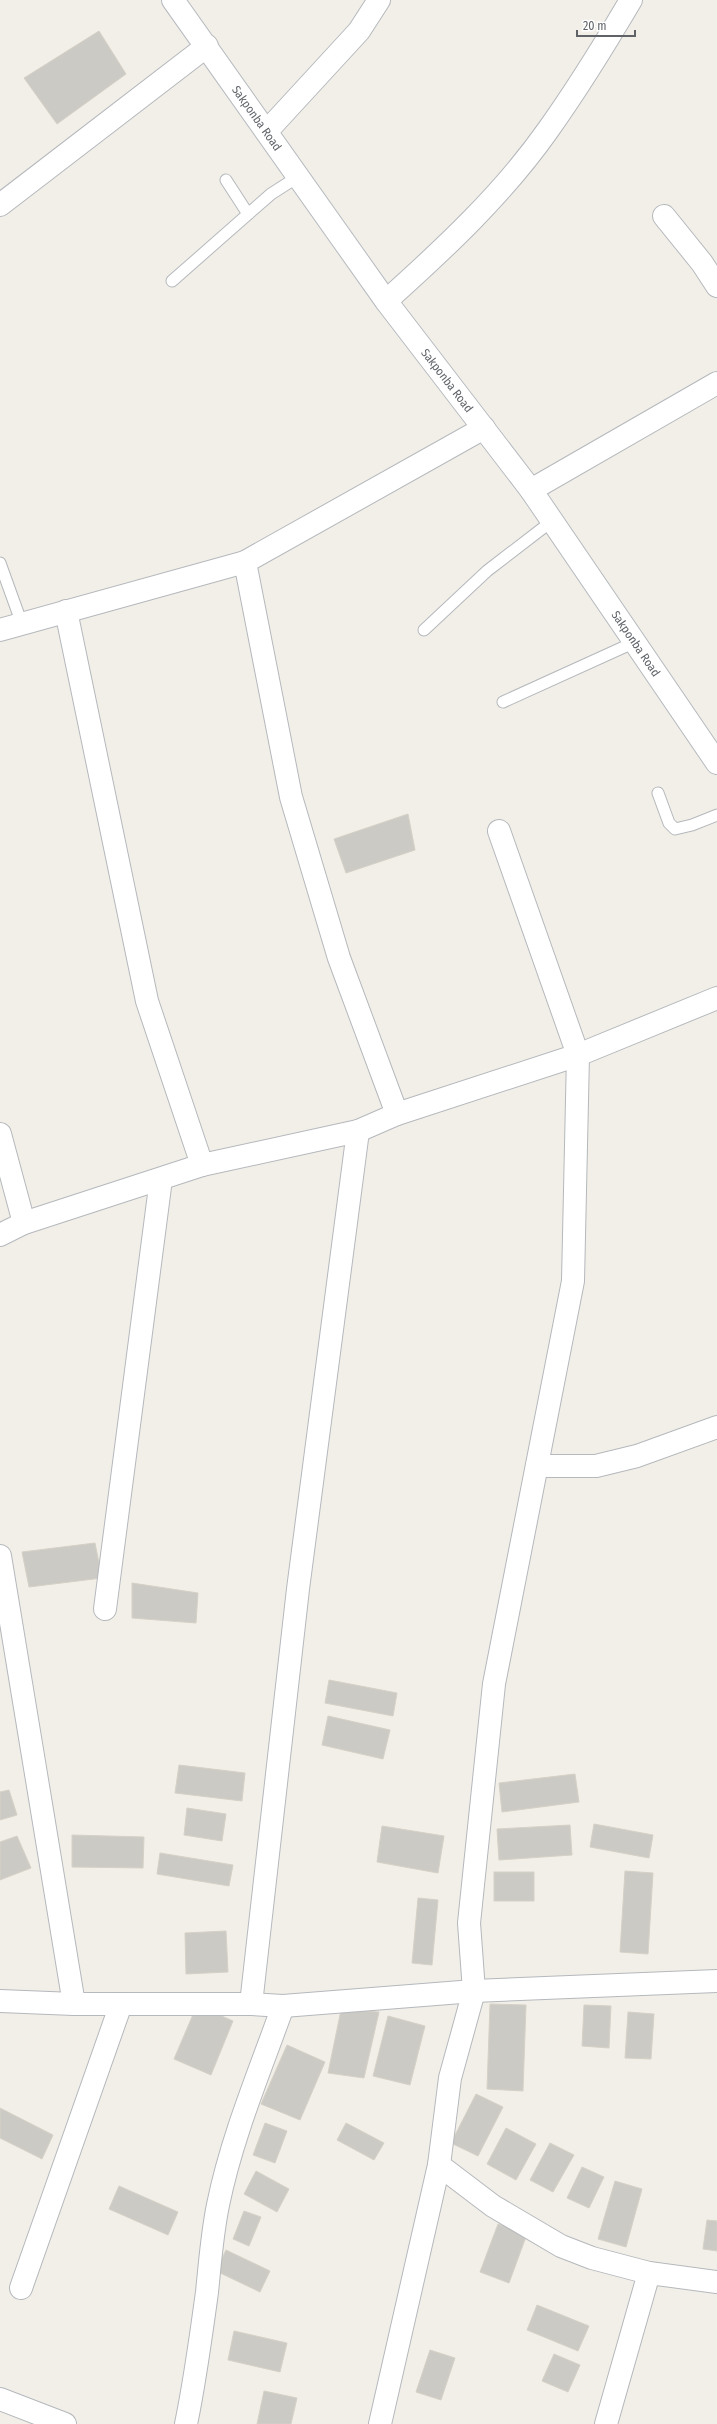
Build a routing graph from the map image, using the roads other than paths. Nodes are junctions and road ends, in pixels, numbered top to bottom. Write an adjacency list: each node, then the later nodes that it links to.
1 (173, 0): 4 (street, Sakponba Road)
2 (379, 0): 5 (street)
3 (631, 0): 13 (street)
4 (207, 46): 5 (street, Sakponba Road); 8 (street)
5 (267, 131): 6 (street, Sakponba Road)
6 (299, 176): 9 (lane); 13 (street, Sakponba Road)
7 (226, 180): 9 (lane)
8 (0, 205)
9 (248, 214): 11 (lane)
10 (664, 216): 12 (street)
11 (172, 281)
12 (717, 286)
13 (386, 301): 15 (street, Sakponba Road)
14 (717, 383): 16 (street)
15 (484, 428): 16 (street, Sakponba Road); 18 (street)
16 (531, 490): 17 (street, Sakponba Road)
17 (552, 521): 23 (lane); 24 (street, Sakponba Road)
18 (245, 562): 20 (street); 32 (street)
19 (0, 563): 21 (lane)
20 (66, 611): 21 (street); 35 (street)
21 (22, 624): 22 (street)
22 (0, 630)
23 (424, 630)
24 (635, 642): 25 (lane); 26 (street, Sakponba Road)
25 (503, 702)
26 (717, 763)
27 (658, 793): 28 (lane)
28 (717, 815)
29 (499, 831): 31 (street)
30 (717, 998): 31 (street)
31 (578, 1055): 32 (street); 40 (street)
32 (398, 1114): 33 (street)
33 (358, 1131): 35 (street); 48 (street)
34 (0, 1134): 37 (street)
35 (202, 1165): 36 (street)
36 (161, 1179): 37 (street); 42 (street)
37 (24, 1223): 38 (street)
38 (0, 1235)
39 (717, 1427): 40 (street)
40 (537, 1466): 44 (street)
41 (0, 1556): 46 (street)
42 (105, 1609)
43 (717, 1981): 44 (street)
44 (474, 1991): 49 (street); 50 (street)
45 (0, 2001): 46 (street)
46 (74, 2004): 47 (street)
47 (121, 2004): 48 (street); 53 (street)
48 (251, 2004): 49 (street)
49 (283, 2006): 56 (street)
50 (439, 2165): 51 (street); 57 (street)
51 (650, 2273): 52 (street); 58 (street)
52 (717, 2282)
53 (21, 2288)
54 (0, 2399): 55 (street)
55 (65, 2424)
56 (186, 2424)
57 (380, 2424)
58 (606, 2424)

